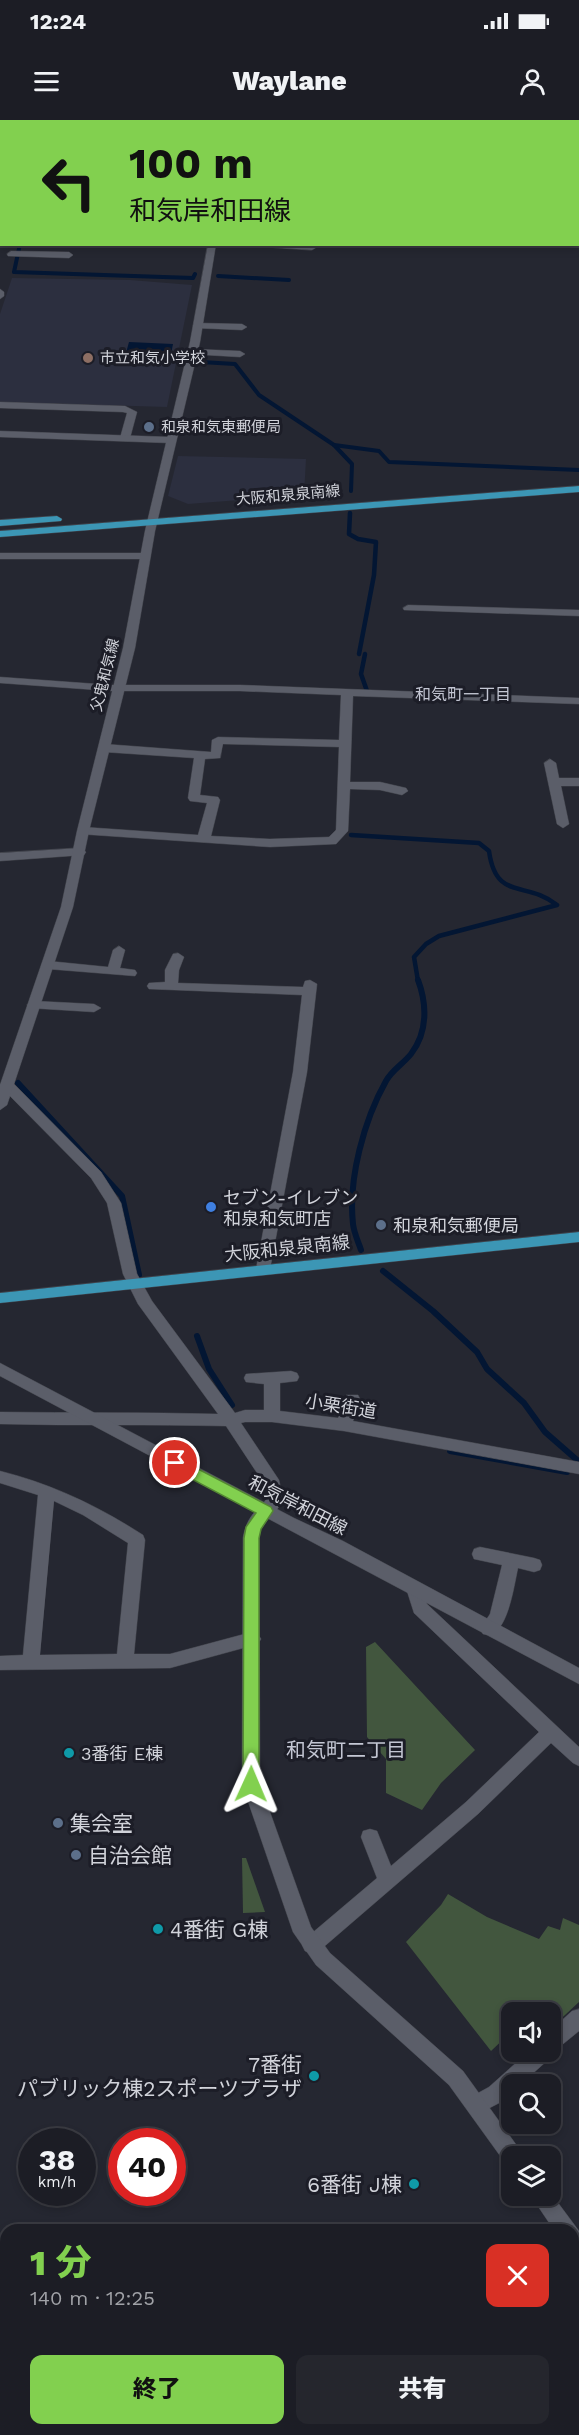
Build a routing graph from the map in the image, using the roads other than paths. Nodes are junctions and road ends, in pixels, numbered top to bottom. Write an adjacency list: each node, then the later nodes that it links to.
1 (71, 246): 5 (street)
2 (212, 246): 7 (street, 父鬼和気線)
3 (283, 246): 4 (street)
4 (314, 246)
5 (15, 251): 6 (street)
6 (0, 254)
7 (198, 326): 8 (street); 9 (street, 父鬼和気線)
8 (242, 327)
9 (192, 352): 10 (street); 14 (street, 父鬼和気線)
10 (240, 354)
11 (0, 405): 13 (street)
12 (0, 434): 13 (street)
13 (125, 438): 14 (street)
14 (170, 440): 17 (street, 父鬼和気線)
15 (579, 480): 17 (main road, 大阪和泉泉南線)
16 (579, 489): 17 (main road, 大阪和泉泉南線)
17 (153, 517): 18 (main road, 大阪和泉泉南線); 19 (main road, 大阪和泉泉南線); 21 (street, 父鬼和気線)
18 (33, 521): 19 (street)
19 (0, 529)
20 (0, 556): 21 (street)
21 (146, 556): 25 (street, 父鬼和気線)
22 (408, 608): 23 (street)
23 (579, 614)
24 (1, 684): 25 (street)
25 (118, 687): 26 (street); 29 (street, 父鬼和気線)
26 (346, 693): 27 (street); 28 (street)
27 (579, 701)
28 (345, 744): 30 (street); 34 (street)
29 (104, 748): 30 (street); 37 (street, 父鬼和気線)
30 (200, 755): 38 (street)
31 (550, 763): 32 (street)
32 (554, 782): 33 (street); 36 (street)
33 (579, 782)
34 (343, 785): 35 (street); 38 (street)
35 (402, 791)
36 (564, 824)
37 (83, 831): 38 (street); 39 (street, 父鬼和気線)
38 (204, 837)
39 (80, 852): 40 (street); 43 (street, 父鬼和気線)
40 (0, 857)
41 (119, 950): 44 (street)
42 (178, 957): 47 (street)
43 (48, 965): 44 (street); 48 (street, 父鬼和気線)
44 (113, 970): 45 (street)
45 (130, 973)
46 (154, 986): 47 (street)
47 (171, 987): 53 (street)
48 (34, 1005): 49 (street); 50 (street, 父鬼和気線)
49 (94, 1008)
50 (7, 1085): 51 (street, 父鬼和気線); 54 (street)
51 (0, 1105)
52 (579, 1237): 53 (main road, 大阪和泉泉南線)
53 (263, 1269): 54 (main road, 大阪和泉泉南線)
54 (134, 1284): 55 (main road, 大阪和泉泉南線); 64 (street)
55 (0, 1298)
56 (0, 1369): 63 (street, 和気岸和田線)
57 (272, 1377): 58 (street); 59 (street); 61 (street)
58 (291, 1377)
59 (252, 1378)
60 (352, 1398): 65 (street)
61 (272, 1416): 64 (street, 小栗街道); 65 (street, 小栗街道)
62 (0, 1418): 63 (street, 小栗街道)
63 (94, 1420): 64 (street, 小栗街道); 69 (street, 和気岸和田線)
64 (231, 1420): 69 (street)
65 (344, 1425): 66 (street, 小栗街道)
66 (579, 1468)
67 (0, 1477): 68 (street)
68 (47, 1491): 76 (street); 78 (street)
69 (266, 1511): 73 (street, 和気岸和田線); 75 (street)
70 (480, 1554): 71 (street)
71 (511, 1561): 72 (street); 74 (street)
72 (534, 1565)
73 (414, 1588): 74 (street, 和気岸和田線); 80 (street)
74 (489, 1629): 79 (street, 和気岸和田線)
75 (252, 1639): 76 (street); 84 (street)
76 (125, 1661): 78 (street)
77 (0, 1663): 78 (street)
78 (31, 1663)
79 (579, 1677)
80 (552, 1731): 81 (street); 83 (street)
81 (579, 1758)
82 (370, 1838): 83 (street)
83 (387, 1880): 84 (street)
84 (312, 1945): 88 (street)
85 (579, 2018): 86 (street)
86 (561, 2034)
87 (531, 2062): 88 (street)
88 (476, 2105): 89 (street)
89 (505, 2146)
90 (549, 2206): 91 (street)
91 (562, 2224)

